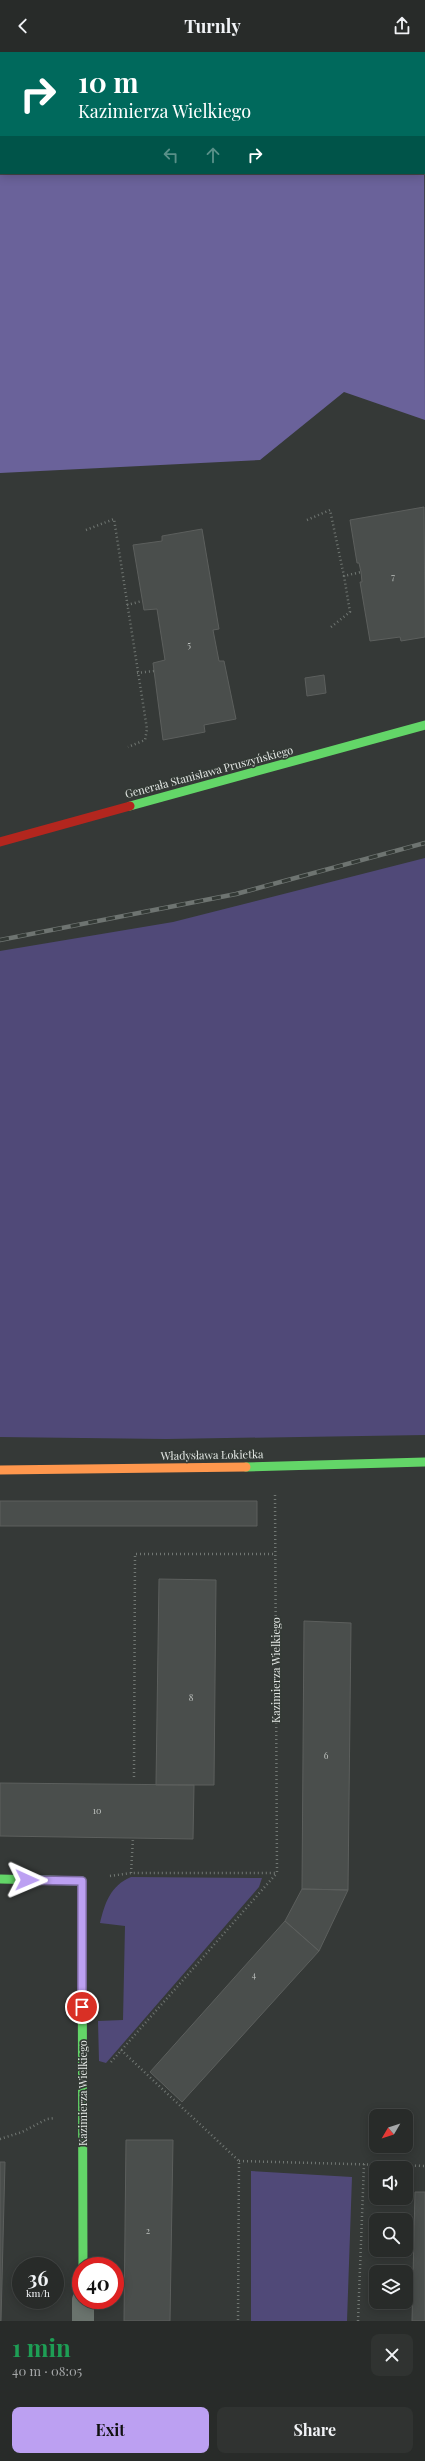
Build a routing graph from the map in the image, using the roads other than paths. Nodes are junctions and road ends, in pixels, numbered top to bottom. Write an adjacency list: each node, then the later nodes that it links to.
1 (425, 725): 2 (street, Generała Stanisława Pruszyńskiego)
2 (0, 842)
3 (425, 1462): 4 (street, Władysława Łokietka)
4 (0, 1470)
5 (0, 1879): 6 (street, Kazimierza Wielkiego)
6 (83, 2257)
7 (83, 2309): 8 (street)
8 (83, 2321)

